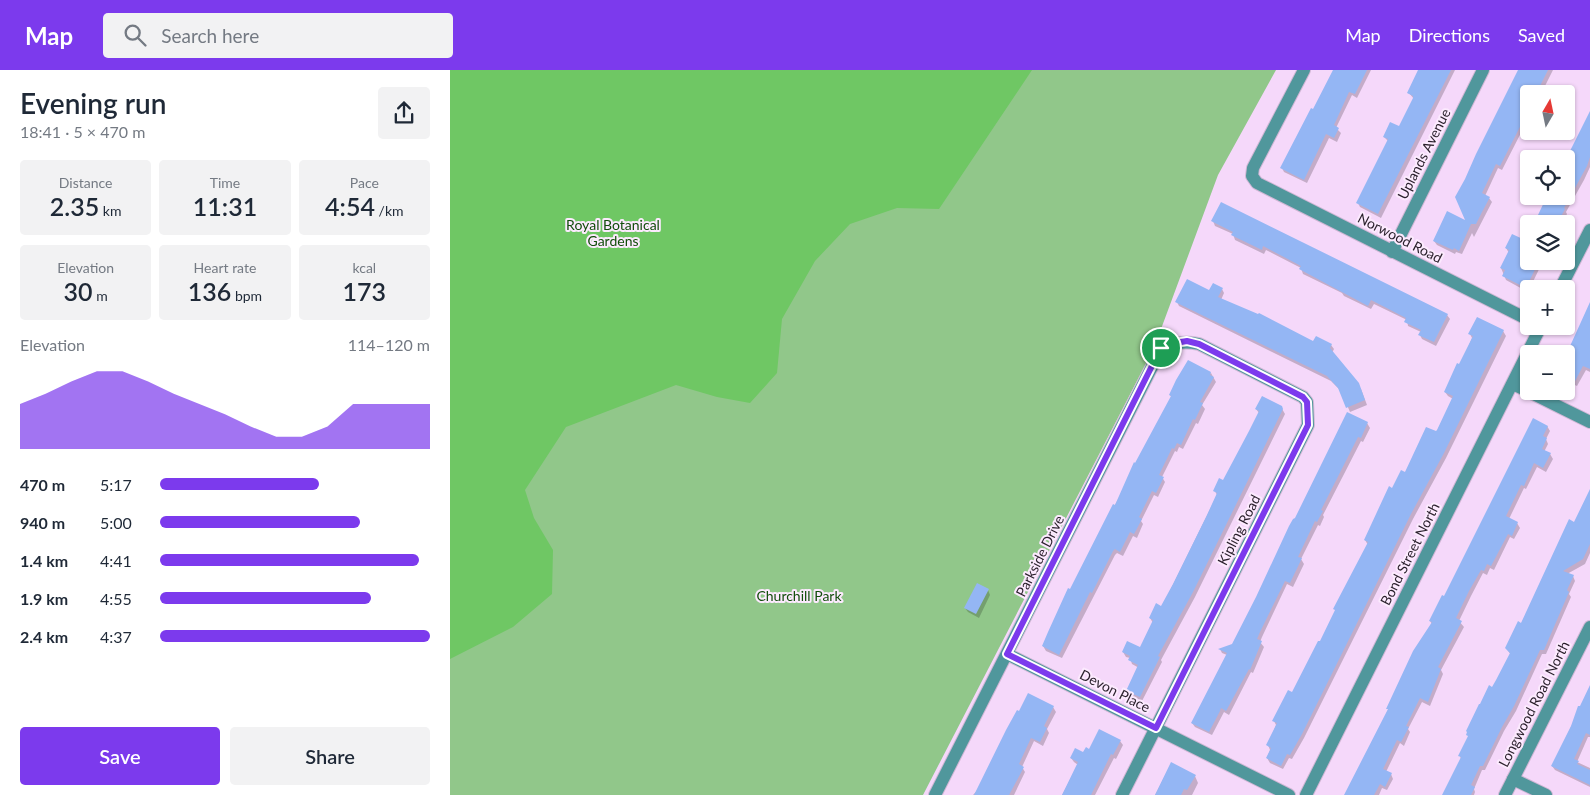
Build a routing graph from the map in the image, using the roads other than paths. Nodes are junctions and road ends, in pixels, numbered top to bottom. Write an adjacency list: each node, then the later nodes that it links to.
1 (1304, 70): 4 (street, Norwood Road)
2 (1483, 70): 4 (street, Uplands Avenue)
3 (1590, 230): 5 (street)
4 (1392, 252): 6 (street, Norwood Road)
5 (1565, 280)
6 (1520, 316)
7 (1537, 335): 9 (street, Bond Street North)
8 (1181, 342): 12 (street, Parkside Drive); 13 (street, Kipling Road)
9 (1513, 384): 10 (street); 18 (street, Bond Street North)
10 (1590, 422)
11 (1590, 627): 14 (street, Longwood Road North)
12 (1007, 654): 13 (street, Devon Place); 15 (street, Parkside Drive)
13 (1156, 728): 16 (street, Kipling Road); 17 (street, Devon Place)
14 (1514, 779): 19 (street, Longwood Road North); 20 (street)
15 (935, 795)
16 (1122, 795)
17 (1289, 795)
18 (1306, 795)
19 (1506, 795)
20 (1546, 795)

